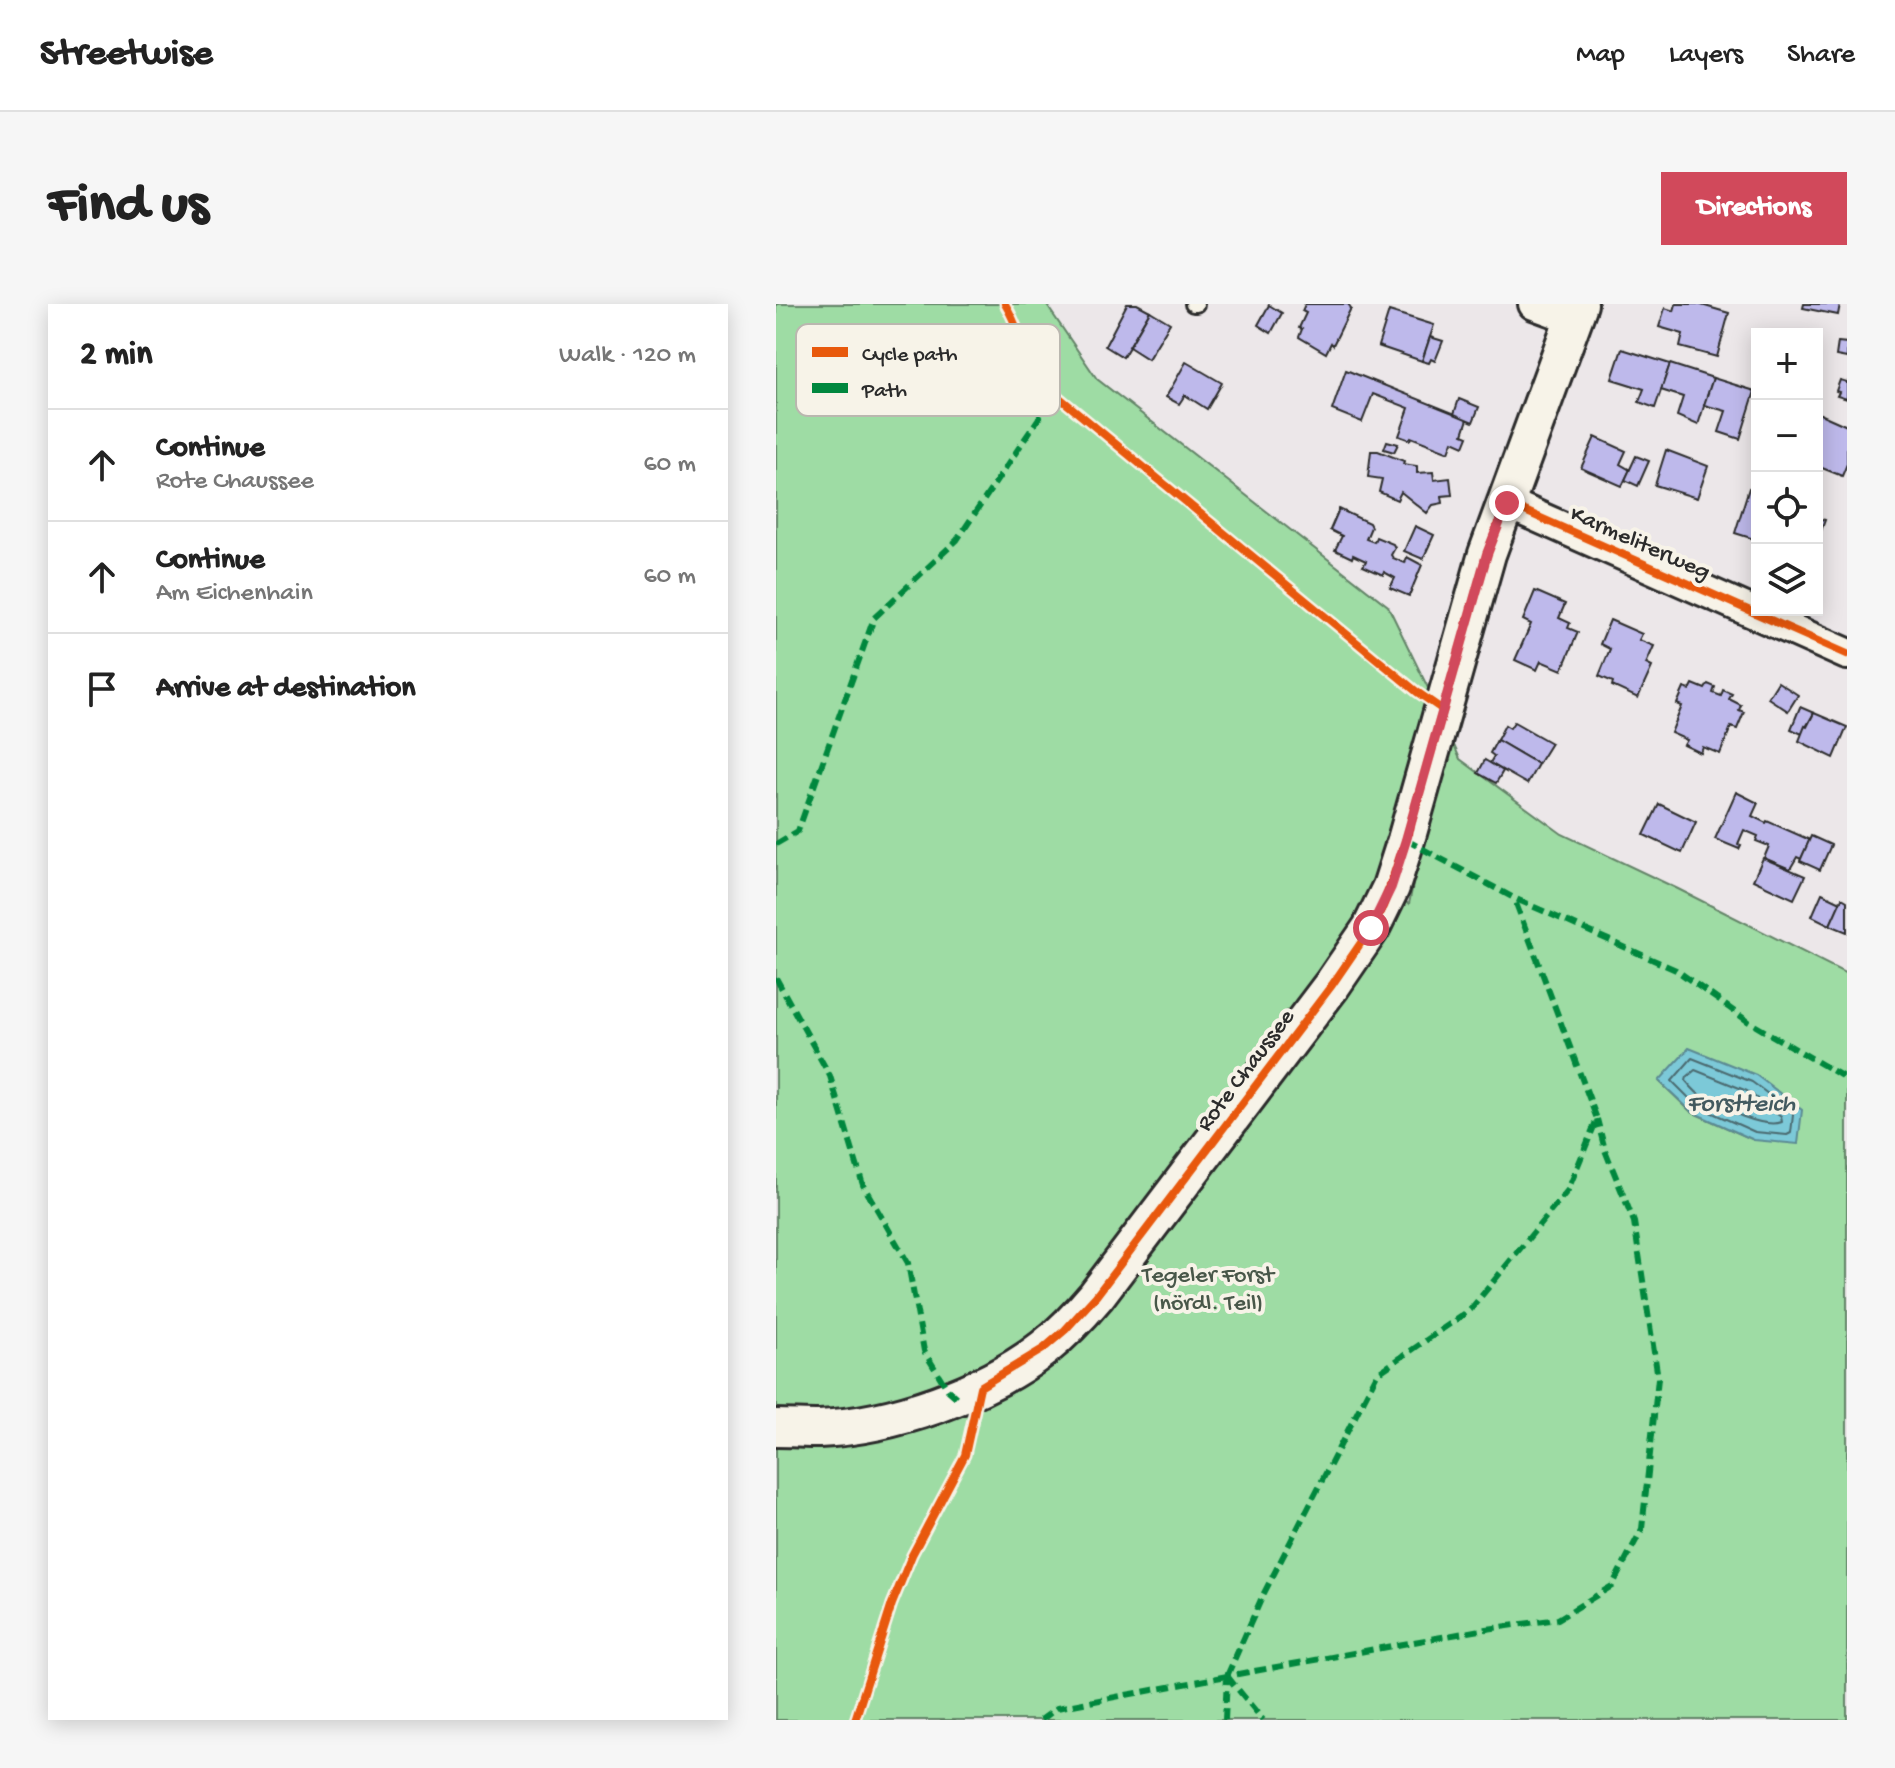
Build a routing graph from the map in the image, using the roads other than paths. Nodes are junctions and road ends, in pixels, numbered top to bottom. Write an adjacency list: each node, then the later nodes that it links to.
1 (1534, 304): 2 (street)
2 (1577, 311): 3 (street, Rote Chaussee)
3 (1507, 503): 4 (street, Karmeliterweg); 5 (street, Rote Chaussee)
4 (1847, 654)
5 (776, 1428)

